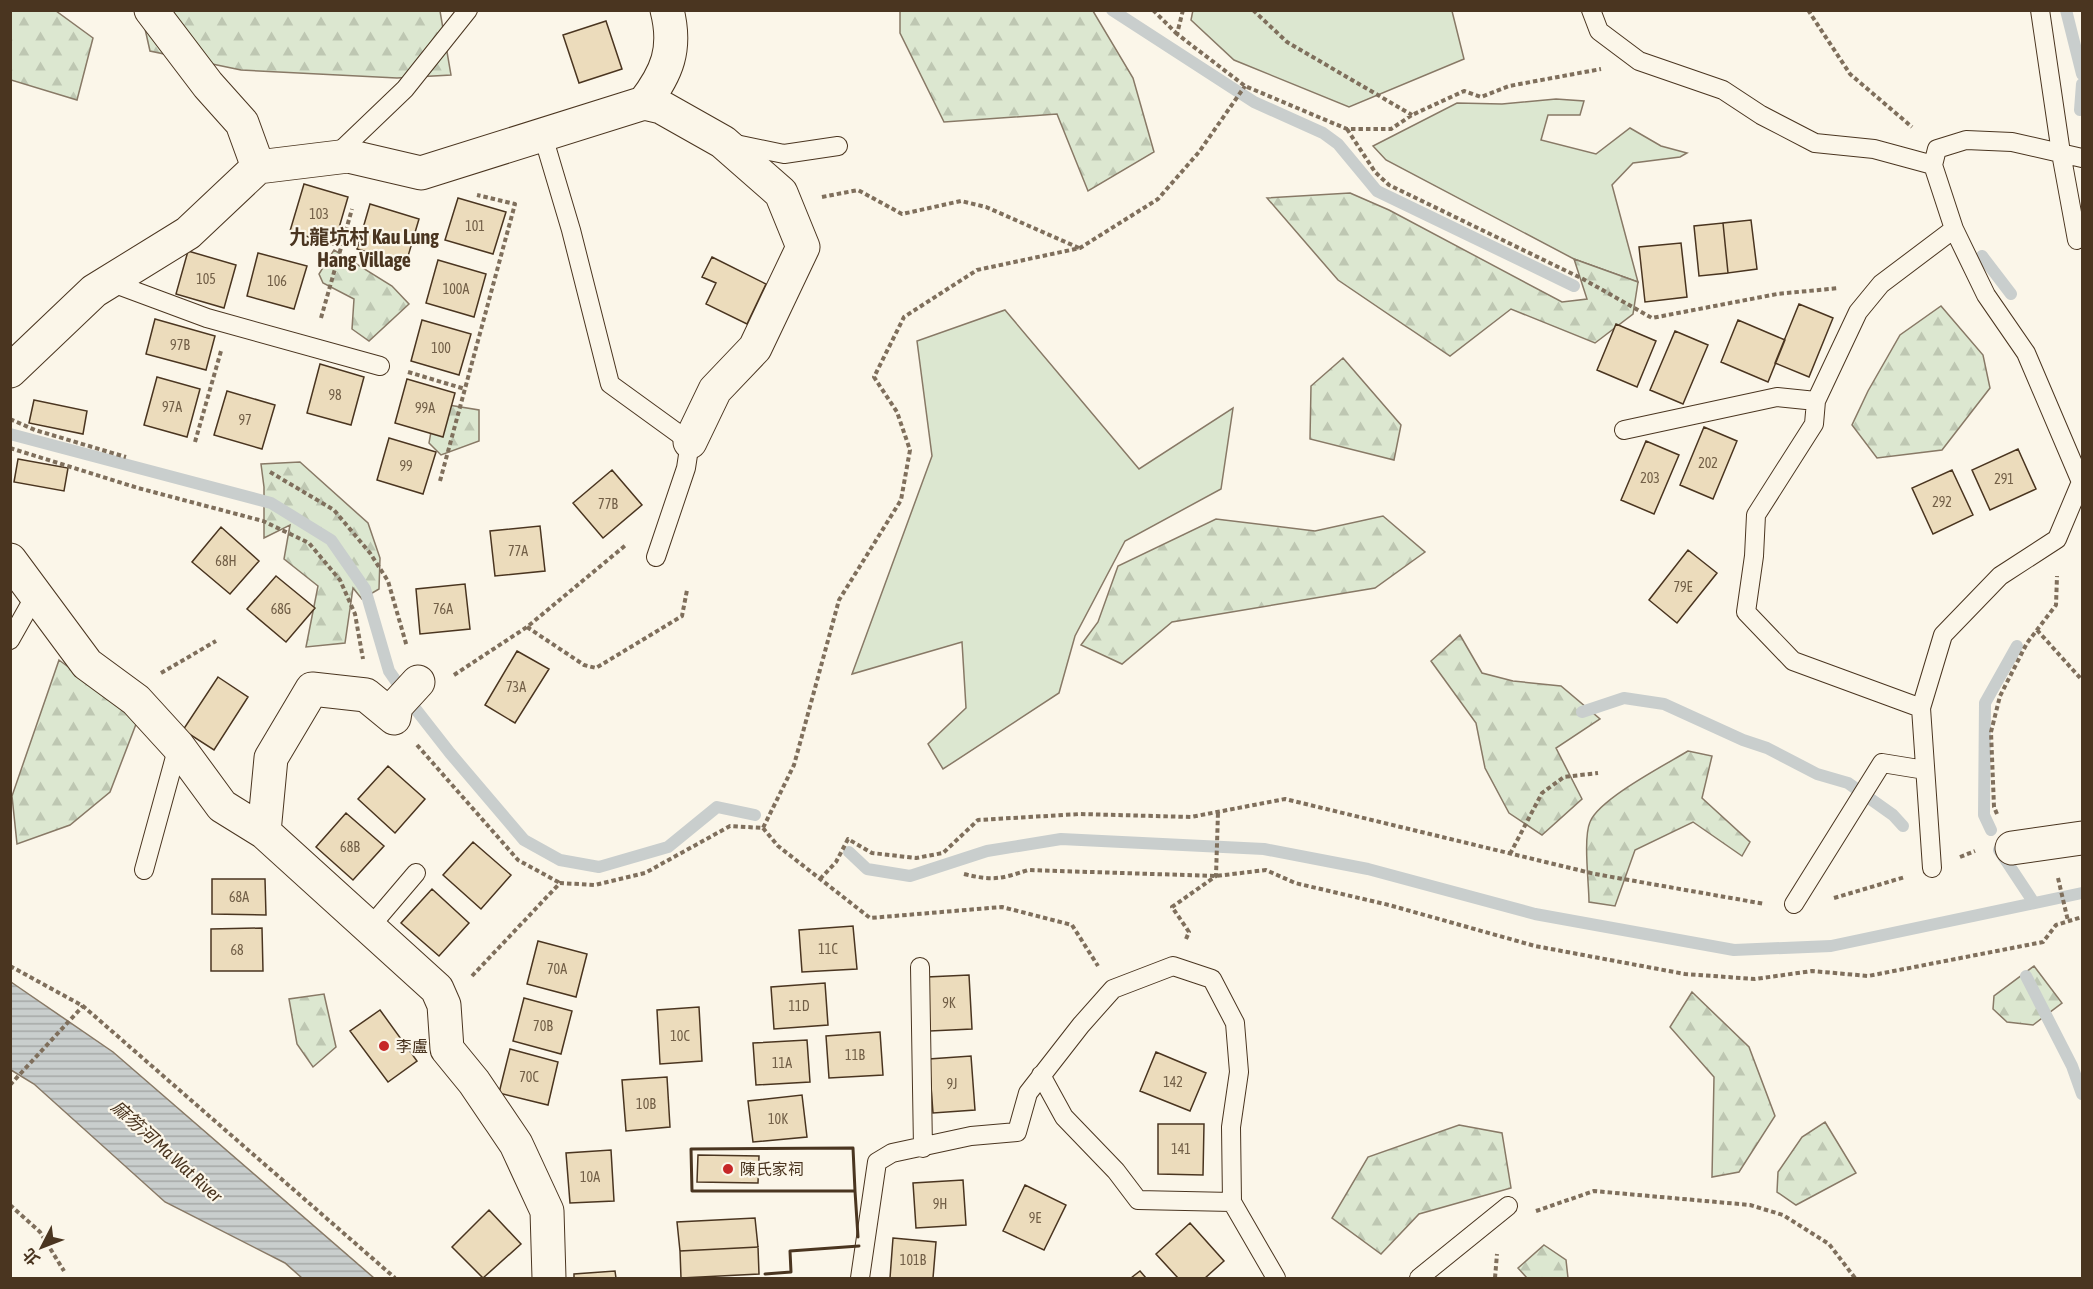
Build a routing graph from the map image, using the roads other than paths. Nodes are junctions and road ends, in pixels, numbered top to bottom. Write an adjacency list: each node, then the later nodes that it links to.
1 (151, 10): 14 (street)
2 (468, 10): 13 (lane)
3 (667, 10): 6 (street)
4 (1591, 10): 11 (lane)
5 (2040, 10): 10 (lane)
6 (644, 103): 7 (street); 8 (street)
7 (543, 136): 13 (street); 22 (lane)
8 (723, 141): 9 (lane); 22 (street)
9 (838, 146)
10 (2061, 153): 11 (lane); 12 (lane); 16 (lane)
11 (1935, 157): 15 (lane)
12 (2082, 158)
13 (333, 159): 14 (street)
14 (258, 167): 17 (street)
15 (1953, 229): 20 (lane); 28 (lane)
16 (2077, 240)
17 (110, 282): 18 (lane); 19 (street)
18 (380, 366)
19 (10, 371)
20 (1816, 401): 21 (lane); 28 (lane)
21 (1624, 430)
22 (690, 442): 23 (lane)
23 (656, 557)
24 (10, 560): 25 (street)
25 (36, 594): 26 (lane); 29 (street)
26 (10, 640)
27 (418, 682): 31 (street)
28 (1921, 708): 30 (lane)
29 (178, 746): 31 (street); 35 (lane)
30 (1926, 770): 34 (lane); 37 (lane)
31 (264, 832): 38 (street)
32 (2082, 838): 33 (street)
33 (2013, 848)
34 (1932, 868)
35 (144, 870)
36 (416, 873): 38 (lane)
37 (1794, 904)
38 (370, 927): 44 (street)
39 (920, 967): 41 (lane)
40 (1041, 1075): 41 (lane); 42 (lane); 42 (lane)
41 (924, 1148): 45 (lane)
42 (1232, 1202): 46 (lane)
43 (1508, 1206): 47 (lane)
44 (549, 1278)
45 (860, 1278)
46 (1276, 1278)
47 (1419, 1278)

